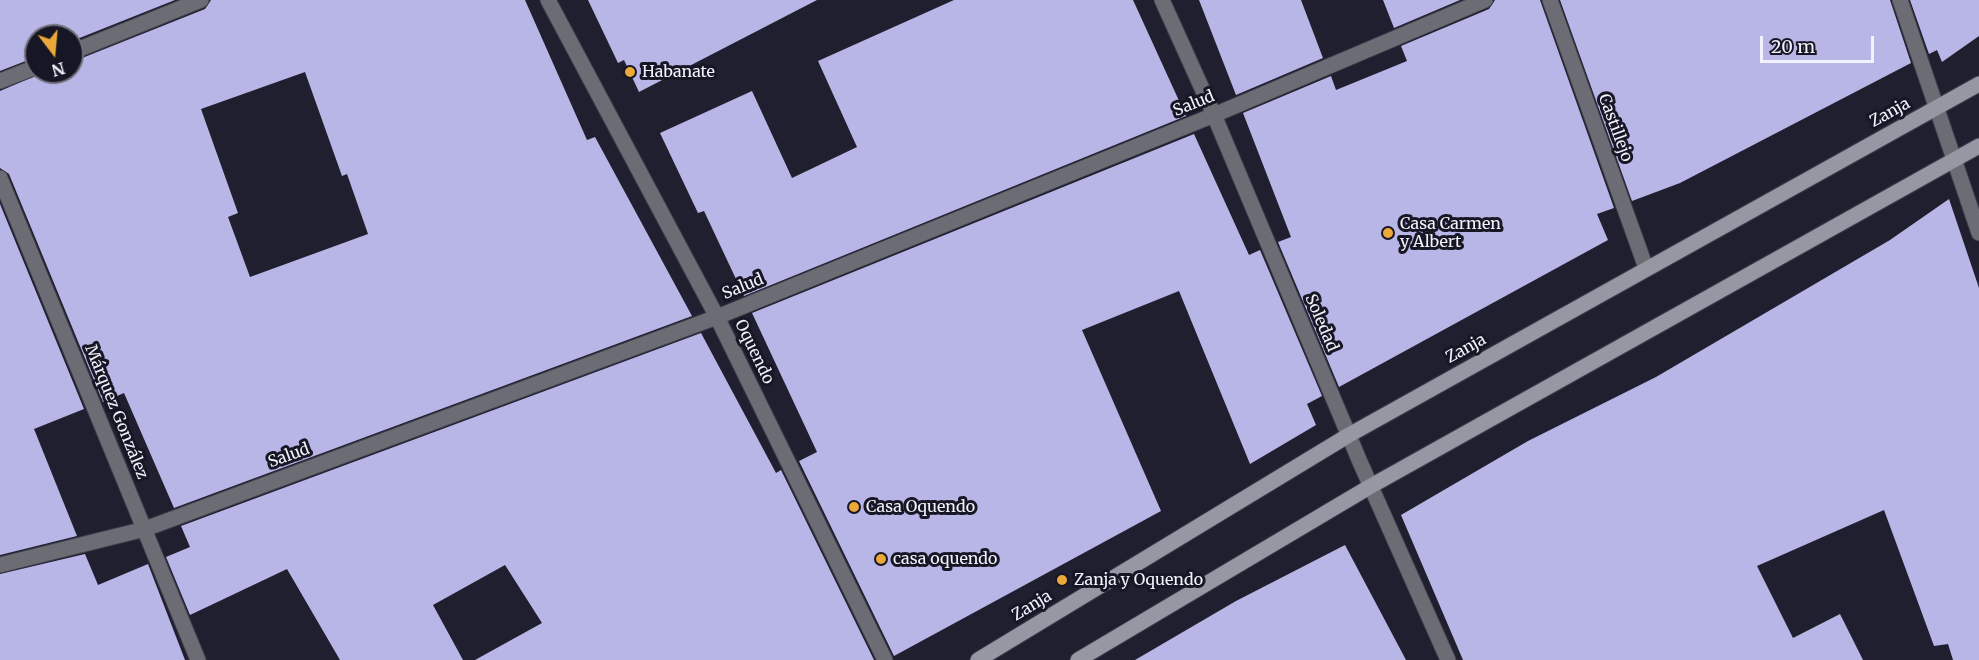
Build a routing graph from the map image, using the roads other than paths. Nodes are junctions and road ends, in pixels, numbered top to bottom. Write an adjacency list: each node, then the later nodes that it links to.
1 (201, 0): 7 (street)
2 (548, 0): 18 (street, Oquendo)
3 (1162, 0): 12 (street, Soledad)
4 (1485, 0): 12 (street, Salud)
5 (1550, 0): 17 (street, Castillejo)
6 (1900, 0): 11 (street)
7 (84, 47)
8 (24, 72): 9 (street)
9 (0, 81)
10 (1979, 84): 11 (main road, Zanja)
11 (1936, 108): 14 (street); 17 (main road, Zanja)
12 (1214, 115): 18 (street, Salud); 19 (street, Soledad)
13 (1979, 146): 14 (main road)
14 (1953, 160): 16 (street); 20 (main road)
15 (0, 178): 21 (street, Márquez González)
16 (1979, 233)
17 (1646, 268): 19 (main road, Zanja)
18 (717, 317): 21 (street, Salud); 24 (street, Oquendo)
19 (1349, 435): 20 (street, Soledad); 25 (main road, Zanja)
20 (1371, 486): 26 (main road); 27 (street, Soledad)
21 (146, 529): 22 (street, Salud); 23 (street, Márquez González)
22 (0, 565)
23 (198, 660)
24 (885, 660)
25 (978, 660)
26 (1078, 660)
27 (1448, 660)

